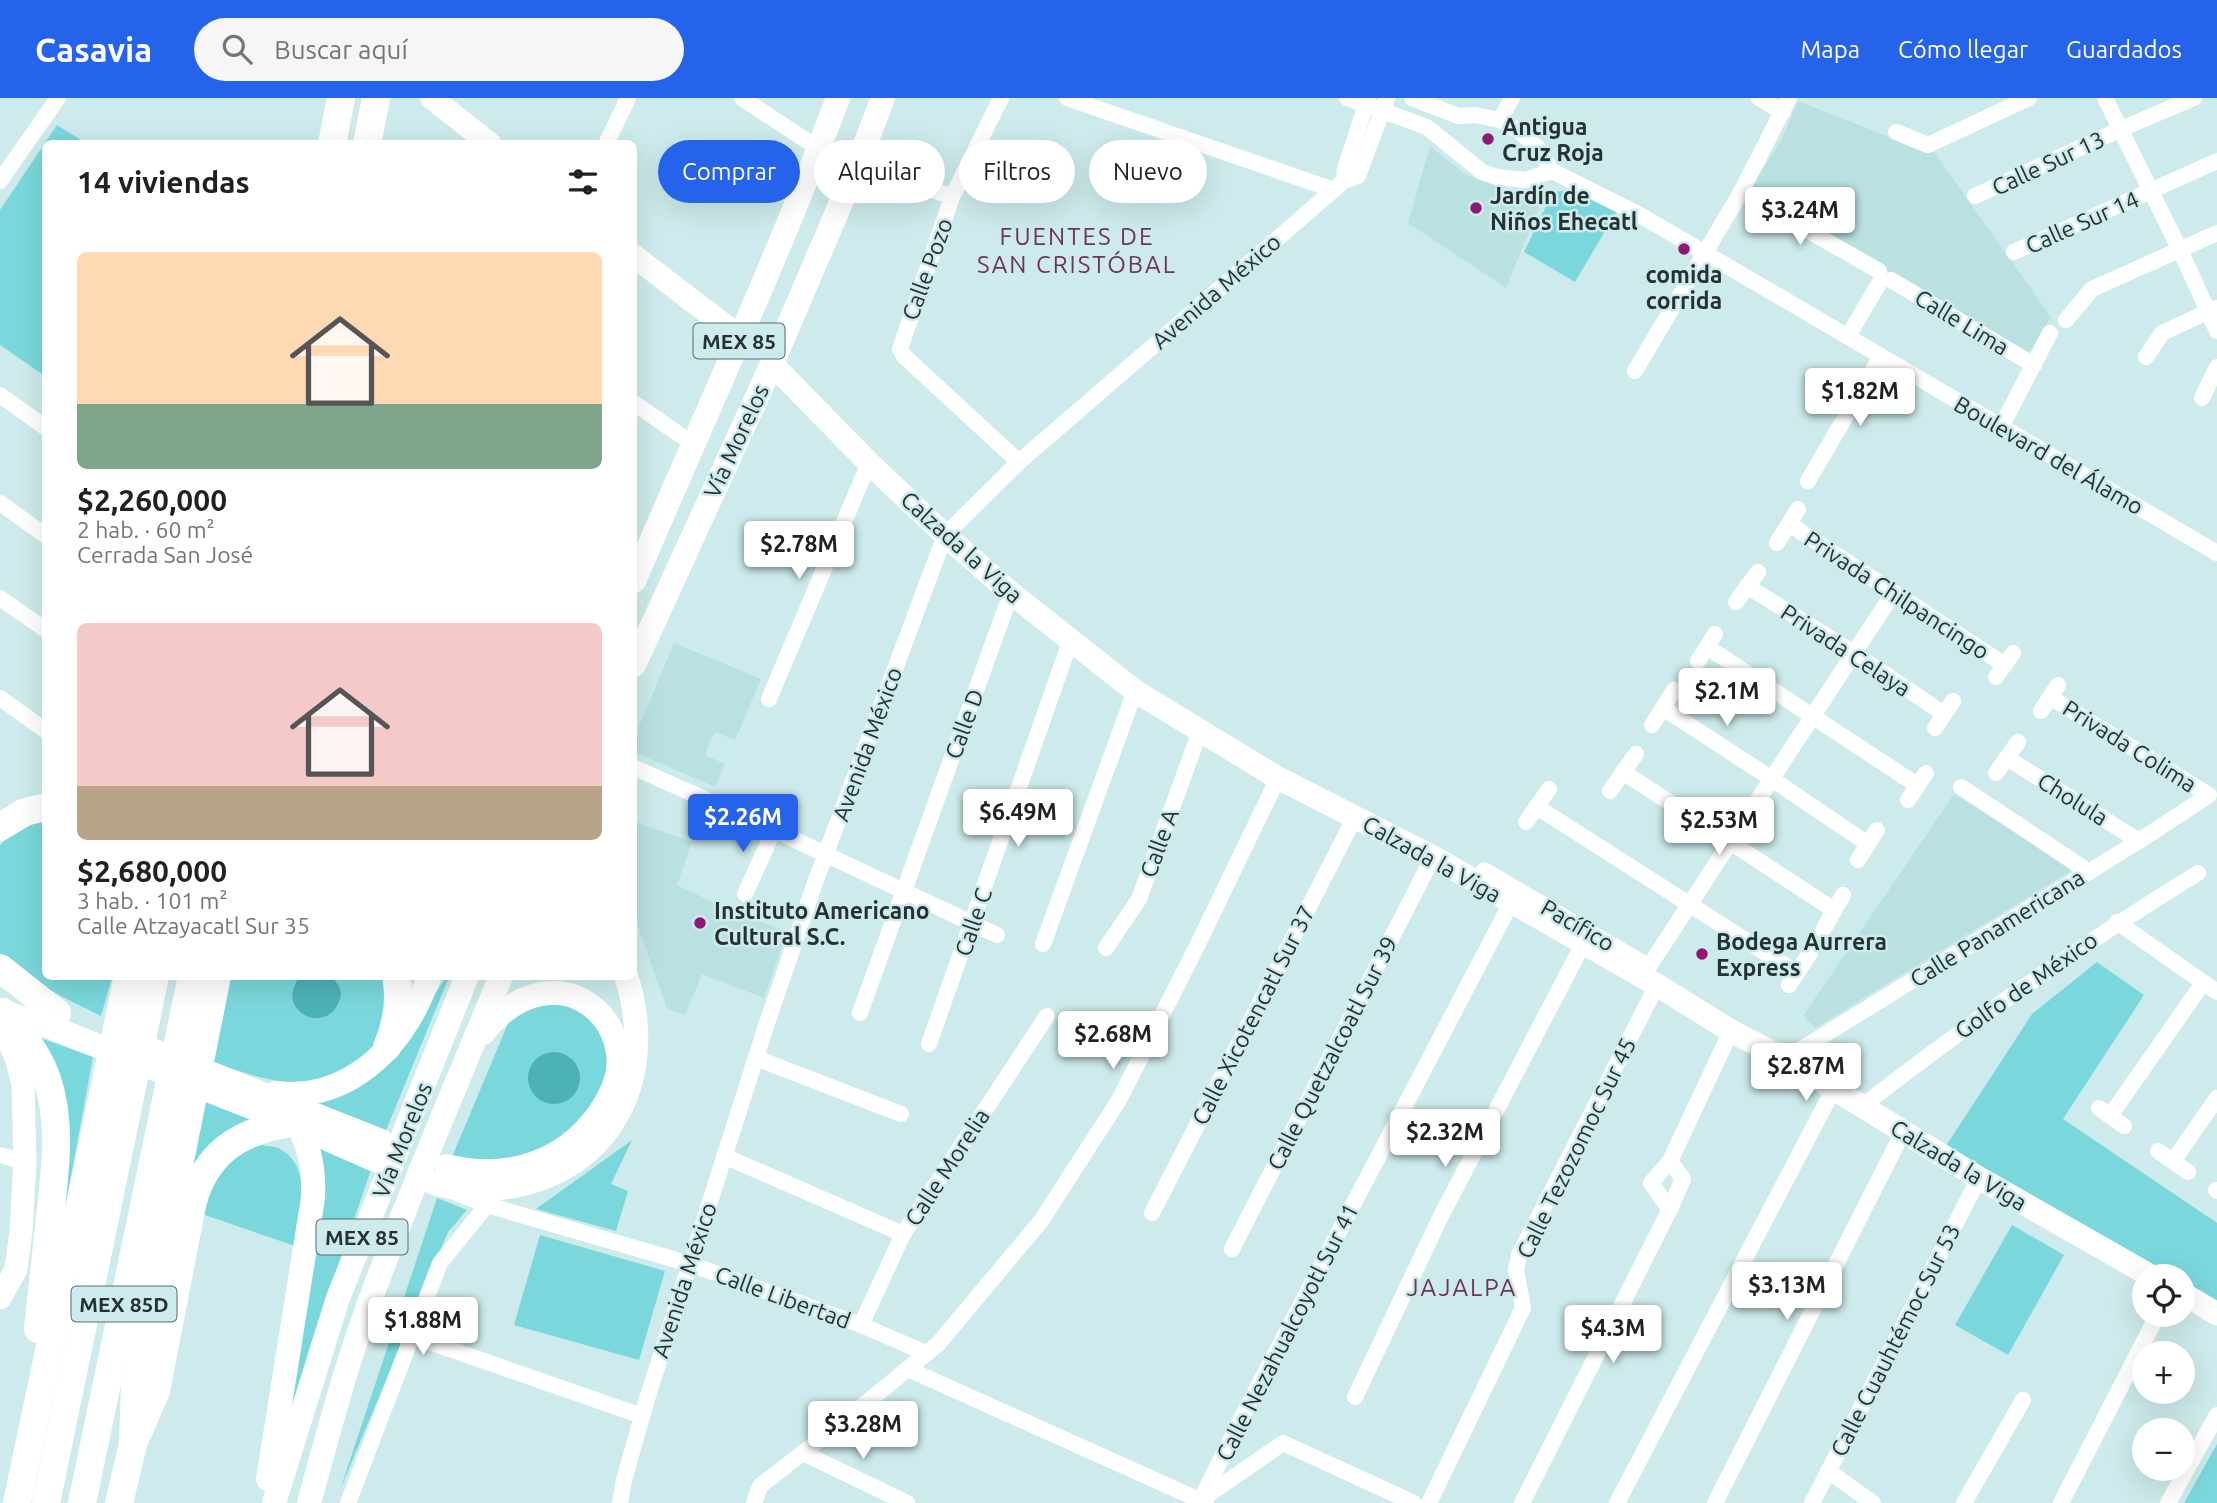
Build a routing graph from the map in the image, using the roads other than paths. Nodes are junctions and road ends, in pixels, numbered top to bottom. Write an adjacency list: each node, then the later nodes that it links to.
1 (58, 98): 37 (street)
2 (341, 98): 26 (highway)
3 (376, 98): 27 (highway)
4 (432, 98): 28 (main road)
5 (628, 98): 29 (street)
6 (742, 98): 33 (street)
7 (838, 98): 30 (main road, Vía Morelos / MEX 85)
8 (869, 98): 46 (main road)
9 (883, 98): 31 (main road, Vía Morelos / MEX 85)
10 (1001, 98): 43 (street, Calle Pozo)
11 (1066, 98): 38 (street)
12 (1347, 98): 19 (street)
13 (1412, 98): 22 (street)
14 (1512, 98): 23 (street)
15 (1759, 98): 21 (street)
16 (2029, 98): 25 (street)
17 (2105, 98): 24 (street)
18 (2194, 98): 24 (street, Calle Sur 13)
19 (1366, 101): 20 (street); 38 (street)
20 (1385, 104): 32 (street); 38 (street, Avenida México)
21 (1786, 105): 40 (street)
22 (1458, 116): 23 (street); 32 (street)
23 (1500, 120): 36 (street)
24 (2121, 129): 39 (street); 42 (street, Calle Sur 13)
25 (1896, 132)
26 (333, 140)
27 (368, 140)
28 (485, 140)
29 (608, 140)
30 (822, 140)
31 (867, 140)
32 (1447, 142): 36 (street)
33 (814, 146)
34 (814, 161): 57 (main road, Vía Morelos / MEX 85)
35 (2217, 161): 39 (street, Calle Sur 14)
36 (1552, 171): 48 (street, Boulevard del Álamo)
37 (2, 174)
38 (1339, 186): 70 (street, Avenida México)
39 (2150, 191): 47 (street); 49 (street, Calle Sur 14)
40 (1741, 192): 48 (street); 51 (street, Calle Lima)
41 (945, 194): 43 (street)
42 (1975, 196)
43 (953, 197): 70 (street, Calle Pozo)
44 (839, 203): 46 (main road, Vía Morelos / MEX 85)
45 (2217, 233): 47 (street)
46 (818, 249): 60 (main road, Vía Morelos / MEX 85)
47 (2180, 250): 52 (street); 53 (street)
48 (1704, 252): 56 (street, Boulevard del Álamo); 63 (street)
49 (2014, 252)
50 (637, 258): 57 (main road)
51 (1883, 277): 56 (street); 61 (street, Calle Lima)
52 (2212, 310): 54 (street); 59 (street)
53 (2066, 320)
54 (2217, 331)
55 (2050, 333): 61 (street)
56 (1848, 336): 58 (street, Boulevard del Álamo)
57 (741, 338): 69 (main road, Vía Morelos / MEX 85)
58 (1881, 356): 68 (street, Boulevard del Álamo); 72 (street)
59 (2146, 357)
60 (772, 363): 71 (main road, Calzada la Viga); 90 (main road, Vía Morelos / MEX 85)
61 (2034, 365): 68 (street)
62 (2217, 367): 65 (street)
63 (1635, 371)
64 (0, 395): 67 (street)
65 (2202, 398)
66 (637, 406): 69 (street)
67 (42, 425)
68 (2001, 427): 79 (street, Boulevard del Álamo)
69 (693, 444): 81 (main road, Vía Morelos / MEX 85)
70 (1019, 461): 77 (street, Avenida México)
71 (869, 463): 77 (main road, Calzada la Viga); 97 (street)
72 (1808, 481)
73 (0, 503): 76 (street)
74 (1798, 509): 75 (street, Privada Chilpancingo)
75 (1789, 524): 78 (street, Privada Chilpancingo); 83 (street, Privada Chilpancingo)
76 (42, 533)
77 (944, 535): 84 (main road, Calzada la Viga); 127 (street, Avenida México)
78 (1777, 543)
79 (2217, 553)
80 (1758, 572): 82 (street)
81 (637, 574)
82 (1747, 586): 86 (street); 89 (street, Privada Celaya)
83 (1894, 592): 89 (street, Calle Tezozomoc Sur 45); 92 (street, Privada Chilpancingo)
84 (1011, 593): 88 (main road, Calzada la Viga); 133 (street, Calle D)
85 (0, 598): 87 (street)
86 (1736, 602)
87 (42, 627)
88 (1070, 642): 94 (main road, Calzada la Viga); 140 (street, Calle C)
89 (1853, 653): 99 (street, Calle Tezozomoc Sur 45); 102 (street, Privada Celaya)
90 (637, 658)
91 (1698, 661): 99 (street)
92 (2005, 665)
93 (1674, 690): 98 (street)
94 (1135, 691): 103 (main road, Calzada la Viga); 143 (street)
95 (0, 698): 101 (street)
96 (2050, 698): 115 (street, Privada Colima)
97 (769, 699)
98 (1662, 708): 100 (street); 111 (street)
99 (1812, 717): 111 (street, Calle Tezozomoc Sur 45); 116 (street)
100 (1652, 725)
101 (42, 728)
102 (1935, 728)
103 (1200, 731): 110 (main road, Calzada la Viga); 145 (street, Calle A)
104 (2018, 742): 106 (street)
105 (1636, 754): 108 (street)
106 (2007, 758): 109 (street); 124 (street, Cholula)
107 (637, 769): 122 (street)
108 (1623, 772): 114 (street); 125 (street)
109 (1996, 773)
110 (1278, 778): 119 (main road, Calzada la Viga); 204 (street)
111 (1772, 779): 125 (street, Calle Tezozomoc Sur 45); 126 (street)
112 (1961, 787): 130 (street)
113 (1549, 789): 117 (street)
114 (1610, 791)
115 (2209, 795): 124 (street, Calle Panamericana)
116 (1908, 800)
117 (1537, 807): 120 (street); 137 (street)
118 (42, 808): 121 (highway)
119 (1355, 817): 128 (main road, Calzada la Viga); 193 (street, Calle Xicotencatl Sur 37)
120 (1526, 822)
121 (0, 827)
122 (774, 830): 127 (street); 134 (street)
123 (1877, 830): 126 (street)
124 (2139, 841): 130 (street, Calle Panamericana)
125 (1730, 842): 137 (street, Calle Tezozomoc Sur 45); 138 (street)
126 (1868, 844): 129 (street)
127 (825, 855): 133 (street); 170 (street, Avenida México)
128 (1433, 857): 132 (main road, Calzada la Viga); 195 (street, Calle Quetzalcoatl Sur 39)
129 (1858, 860)
130 (2089, 872): 171 (street, Calle Panamericana)
131 (2198, 873): 139 (street, Golfo de México)
132 (1475, 882): 136 (main road, Calzada la Viga); 148 (street, Pacífico)
133 (903, 891): 140 (street); 162 (street, Calle D)
134 (745, 894)
135 (1843, 895): 138 (street)
136 (1511, 903): 144 (main road, Calzada la Viga); 214 (street, Calle Nezahualcoyotl Sur 41)
137 (1689, 904): 146 (street); 148 (street, Calle Tezozomoc Sur 45)
138 (1834, 909): 141 (street)
139 (2117, 922): 158 (street); 177 (street, Golfo de México)
140 (973, 924): 142 (street); 167 (street, Calle C)
141 (1823, 930)
142 (997, 936)
143 (1043, 943)
144 (1583, 944): 148 (main road, Calzada la Viga); 207 (street)
145 (1106, 948)
146 (1810, 953)
147 (0, 968): 161 (highway)
148 (1649, 976): 165 (main road, Calzada la Viga); 227 (street, Calle Tezozomoc Sur 45)
149 (128, 980): 164 (highway)
150 (153, 980): 164 (highway, MEX 85D)
151 (192, 980): 166 (highway, MEX 85D)
152 (215, 980): 166 (highway)
153 (396, 980): 168 (highway)
154 (428, 980): 168 (main road)
155 (465, 980): 220 (main road, Vía Morelos / MEX 85)
156 (499, 980): 169 (main road, Vía Morelos / MEX 85)
157 (627, 980): 189 (main road)
158 (2203, 983): 159 (street); 180 (street)
159 (2217, 992)
160 (1, 1008): 161 (main road); 179 (main road); 187 (main road); 206 (highway)
161 (57, 1013): 173 (main road)
162 (860, 1013)
163 (1046, 1016): 194 (street, Calle Morelia)
164 (132, 1021): 172 (highway, MEX 85D)
165 (1731, 1031): 171 (main road, Calzada la Viga); 185 (street)
166 (191, 1044): 175 (highway, MEX 85D)
167 (929, 1044)
168 (387, 1048): 173 (main road)
169 (470, 1051): 189 (main road); 221 (main road, Vía Morelos / MEX 85)
170 (756, 1058): 178 (street); 184 (street, Avenida México)
171 (1784, 1059): 174 (main road, Calzada la Viga)
172 (122, 1069): 206 (highway); 216 (highway, MEX 85D)
173 (248, 1087): 179 (main road)
174 (1833, 1090): 177 (main road, Calzada la Viga); 229 (street)
175 (181, 1093): 211 (highway); 217 (highway, MEX 85D)
176 (2217, 1098): 186 (street)
177 (1861, 1107): 181 (main road, Calzada la Viga)
178 (901, 1114)
179 (294, 1125): 211 (highway); 219 (main road)
180 (2124, 1126)
181 (1903, 1132): 190 (main road, Calzada la Viga); 230 (street)
182 (2158, 1151): 186 (street)
183 (0, 1155): 187 (street)
184 (724, 1156): 194 (street); 196 (street, Avenida México)
185 (1670, 1161): 192 (street); 192 (street)
186 (2173, 1161): 188 (street)
187 (24, 1162): 198 (main road)
188 (2188, 1172)
189 (439, 1178): 191 (street, Calle Libertad)
190 (1979, 1178): 197 (main road, Calzada la Viga); 213 (street, Calle Cuauhtémoc Sur 53)
191 (487, 1205): 196 (street, Calle Libertad); 203 (street)
192 (1670, 1210): 228 (street)
193 (1152, 1213)
194 (903, 1234): 201 (street, Calle Morelia)
195 (1232, 1249)
196 (690, 1264): 201 (street, Calle Libertad); 210 (street, Avenida México)
197 (2132, 1265)
198 (0, 1298)
199 (2195, 1301): 200 (main road)
200 (2217, 1314)
201 (861, 1325): 204 (street, Calle Libertad)
202 (2151, 1327): 234 (street)
203 (412, 1336): 210 (street); 222 (street)
204 (926, 1353): 205 (street)
205 (908, 1369): 212 (street); 214 (street)
206 (42, 1391): 215 (highway)
207 (1355, 1397)
208 (2023, 1401): 233 (street)
209 (2217, 1415): 235 (street)
210 (642, 1416): 223 (street, Avenida México)
211 (133, 1444): 218 (highway)
212 (803, 1453): 224 (street); 225 (street)
213 (1828, 1471): 231 (street, Calle Cuauhtémoc Sur 53); 232 (street)
214 (1200, 1502): 226 (street)
215 (17, 1503)
216 (46, 1503)
217 (82, 1503)
218 (119, 1503)
219 (267, 1503)
220 (274, 1503)
221 (309, 1503)
222 (348, 1503)
223 (621, 1503)
224 (754, 1503)
225 (907, 1503)
226 (1414, 1503)
227 (1429, 1503)
228 (1522, 1503)
229 (1617, 1503)
230 (1715, 1503)
231 (1812, 1503)
232 (1873, 1503)
233 (1964, 1503)
234 (2062, 1503)
235 (2168, 1503)

